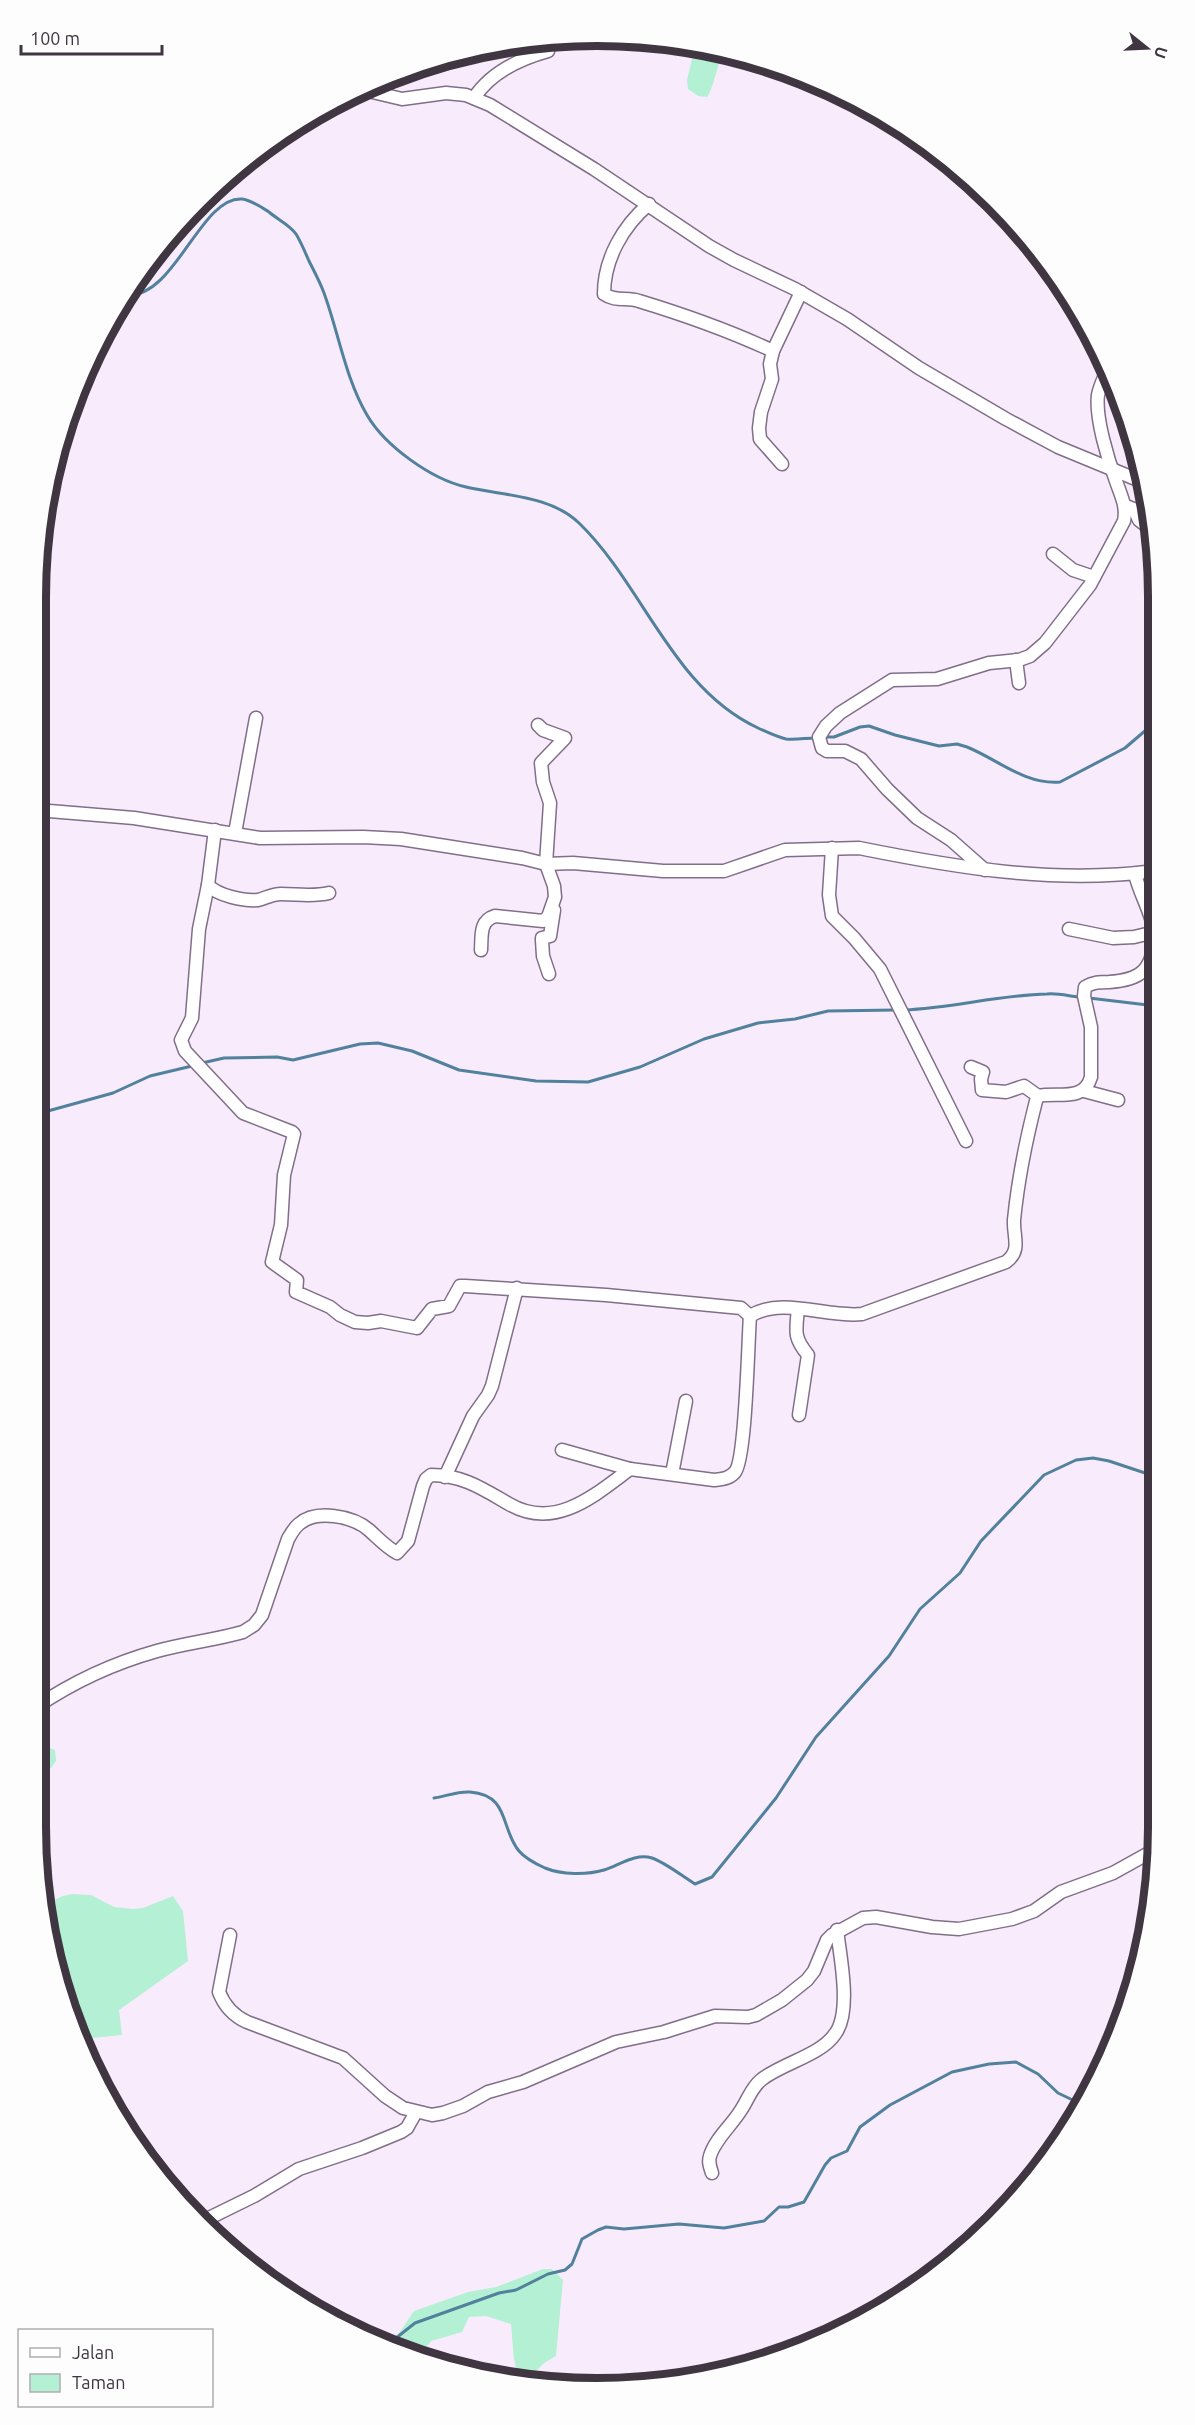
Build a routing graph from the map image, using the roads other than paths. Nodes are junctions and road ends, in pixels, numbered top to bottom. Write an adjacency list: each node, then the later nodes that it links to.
1 (548, 51): 3 (street)
2 (376, 93): 3 (street)
3 (474, 98): 4 (street)
4 (649, 204): 5 (street); 6 (street)
5 (801, 292): 6 (street); 9 (street)
6 (773, 351): 8 (street)
7 (1103, 379): 9 (street)
8 (782, 464)
9 (1111, 468): 10 (street); 11 (street)
10 (1135, 479)
11 (1126, 506): 12 (street); 14 (street)
12 (1144, 524)
13 (1053, 554): 14 (street)
14 (1094, 577): 15 (street)
15 (1016, 660): 16 (street); 24 (street)
16 (1019, 683)
17 (256, 718): 21 (street)
18 (537, 725): 23 (street)
19 (46, 811): 20 (street)
20 (215, 830): 21 (street); 27 (street)
21 (235, 834): 23 (street)
22 (832, 848): 23 (street); 24 (street); 40 (street)
23 (546, 864): 29 (street)
24 (986, 871): 26 (street)
25 (1148, 872): 26 (street)
26 (1135, 874): 30 (street)
27 (208, 885): 28 (street); 41 (street)
28 (329, 893)
29 (555, 897): 33 (street); 35 (street)
30 (1148, 914)
31 (1069, 929): 32 (street)
32 (1148, 936)
33 (481, 950)
34 (1148, 966): 37 (street)
35 (549, 974)
36 (971, 1067): 38 (street)
37 (1084, 1091): 38 (street); 39 (street)
38 (1038, 1096): 42 (street)
39 (1118, 1100)
40 (966, 1141)
41 (517, 1288): 43 (street); 49 (street)
42 (798, 1309): 43 (street); 45 (street)
43 (750, 1316): 48 (street)
44 (686, 1401): 48 (street)
45 (799, 1415)
46 (562, 1450): 47 (street)
47 (630, 1469): 48 (street); 49 (street)
48 (672, 1474)
49 (445, 1476): 50 (street)
50 (46, 1700)
51 (1147, 1854): 52 (street)
52 (837, 1930): 54 (street); 55 (street)
53 (230, 1935): 54 (street)
54 (416, 2112): 56 (street)
55 (712, 2174)
56 (209, 2218)

